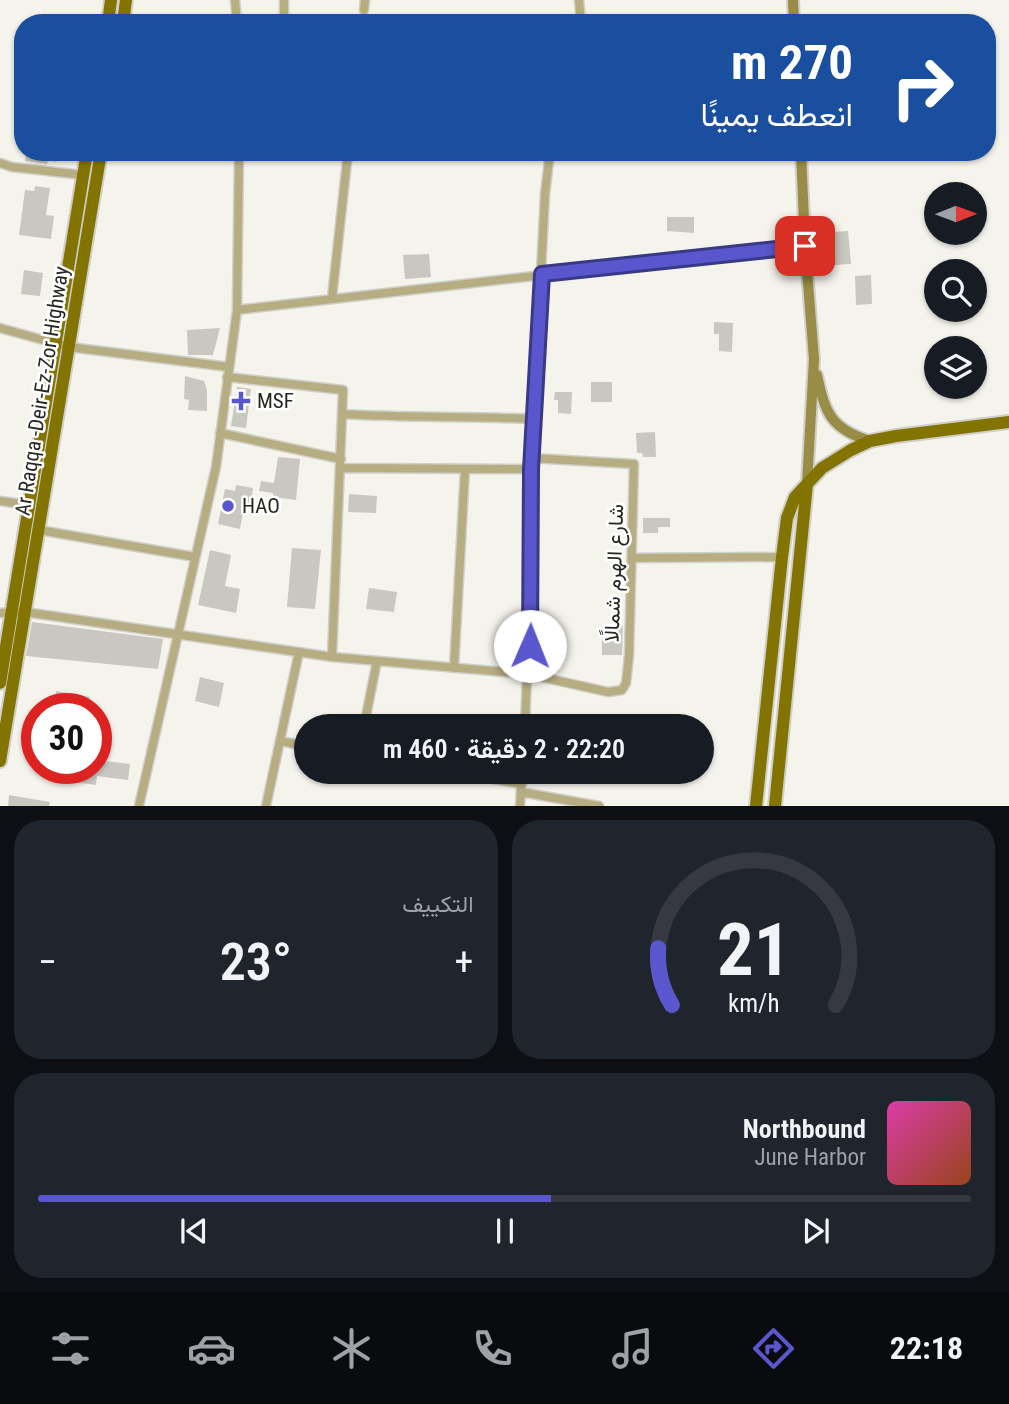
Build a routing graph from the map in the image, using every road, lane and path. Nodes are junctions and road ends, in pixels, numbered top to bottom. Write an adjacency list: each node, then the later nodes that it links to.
1 (365, 0): 2 (street)
2 (364, 10)
3 (85, 161): 10 (main road, Ar Raqqa -Deir-Ez-Zor Highway)
4 (100, 161): 17 (main road, Ar Raqqa -Deir-Ez-Zor Highway)
5 (239, 161): 14 (street)
6 (347, 161): 13 (street)
7 (549, 161): 12 (street)
8 (801, 161): 11 (main road)
9 (0, 163): 10 (street)
10 (83, 175): 16 (main road, Ar Raqqa -Deir-Ez-Zor Highway)
11 (805, 246): 12 (street); 18 (main road)
12 (542, 274): 13 (street); 22 (street)
13 (332, 298): 14 (street)
14 (237, 310): 19 (street)
15 (0, 328): 16 (street)
16 (55, 342): 17 (street); 32 (main road, Ar Raqqa -Deir-Ez-Zor Highway)
17 (69, 347): 19 (street); 33 (main road, Ar Raqqa -Deir-Ez-Zor Highway)
18 (814, 359): 25 (main road); 30 (main road)
19 (229, 367): 20 (street)
20 (228, 377): 21 (street); 24 (street)
21 (342, 414): 22 (street); 27 (street)
22 (534, 419): 26 (street)
23 (1009, 422): 25 (main road)
24 (220, 433): 27 (street); 34 (street)
25 (870, 441): 30 (main road)
26 (531, 458): 28 (street); 36 (street, شارع الهرم شمالًا)
27 (341, 463): 29 (street); 41 (street)
28 (531, 469): 29 (street); 44 (street)
29 (465, 470): 43 (street)
30 (807, 484): 35 (main road); 59 (main road)
31 (0, 501): 32 (street)
32 (29, 505): 38 (main road, Ar Raqqa -Deir-Ez-Zor Highway)
33 (39, 530): 34 (street); 37 (main road, Ar Raqqa -Deir-Ez-Zor Highway)
34 (195, 557): 39 (street)
35 (782, 557): 36 (street); 58 (main road)
36 (632, 558): 44 (street, شارع الهرم شمالًا)
37 (25, 612): 38 (street); 39 (street); 50 (main road, Ar Raqqa -Deir-Ez-Zor Highway)
38 (6, 613): 45 (main road, Ar Raqqa -Deir-Ez-Zor Highway)
39 (178, 633): 40 (street); 54 (street)
40 (299, 652): 41 (street); 48 (street)
41 (332, 657): 42 (street)
42 (377, 661): 43 (street); 46 (street)
43 (454, 668): 44 (street)
44 (528, 674): 47 (street)
45 (0, 683)
46 (366, 714)
47 (526, 714)
48 (280, 741): 49 (street); 55 (street)
49 (294, 744)
50 (0, 761)
51 (504, 784): 53 (street)
52 (521, 784): 53 (street)
53 (521, 788): 56 (street); 57 (street)
54 (139, 806)
55 (266, 806)
56 (520, 806)
57 (599, 806)
58 (755, 806)
59 (775, 806)

